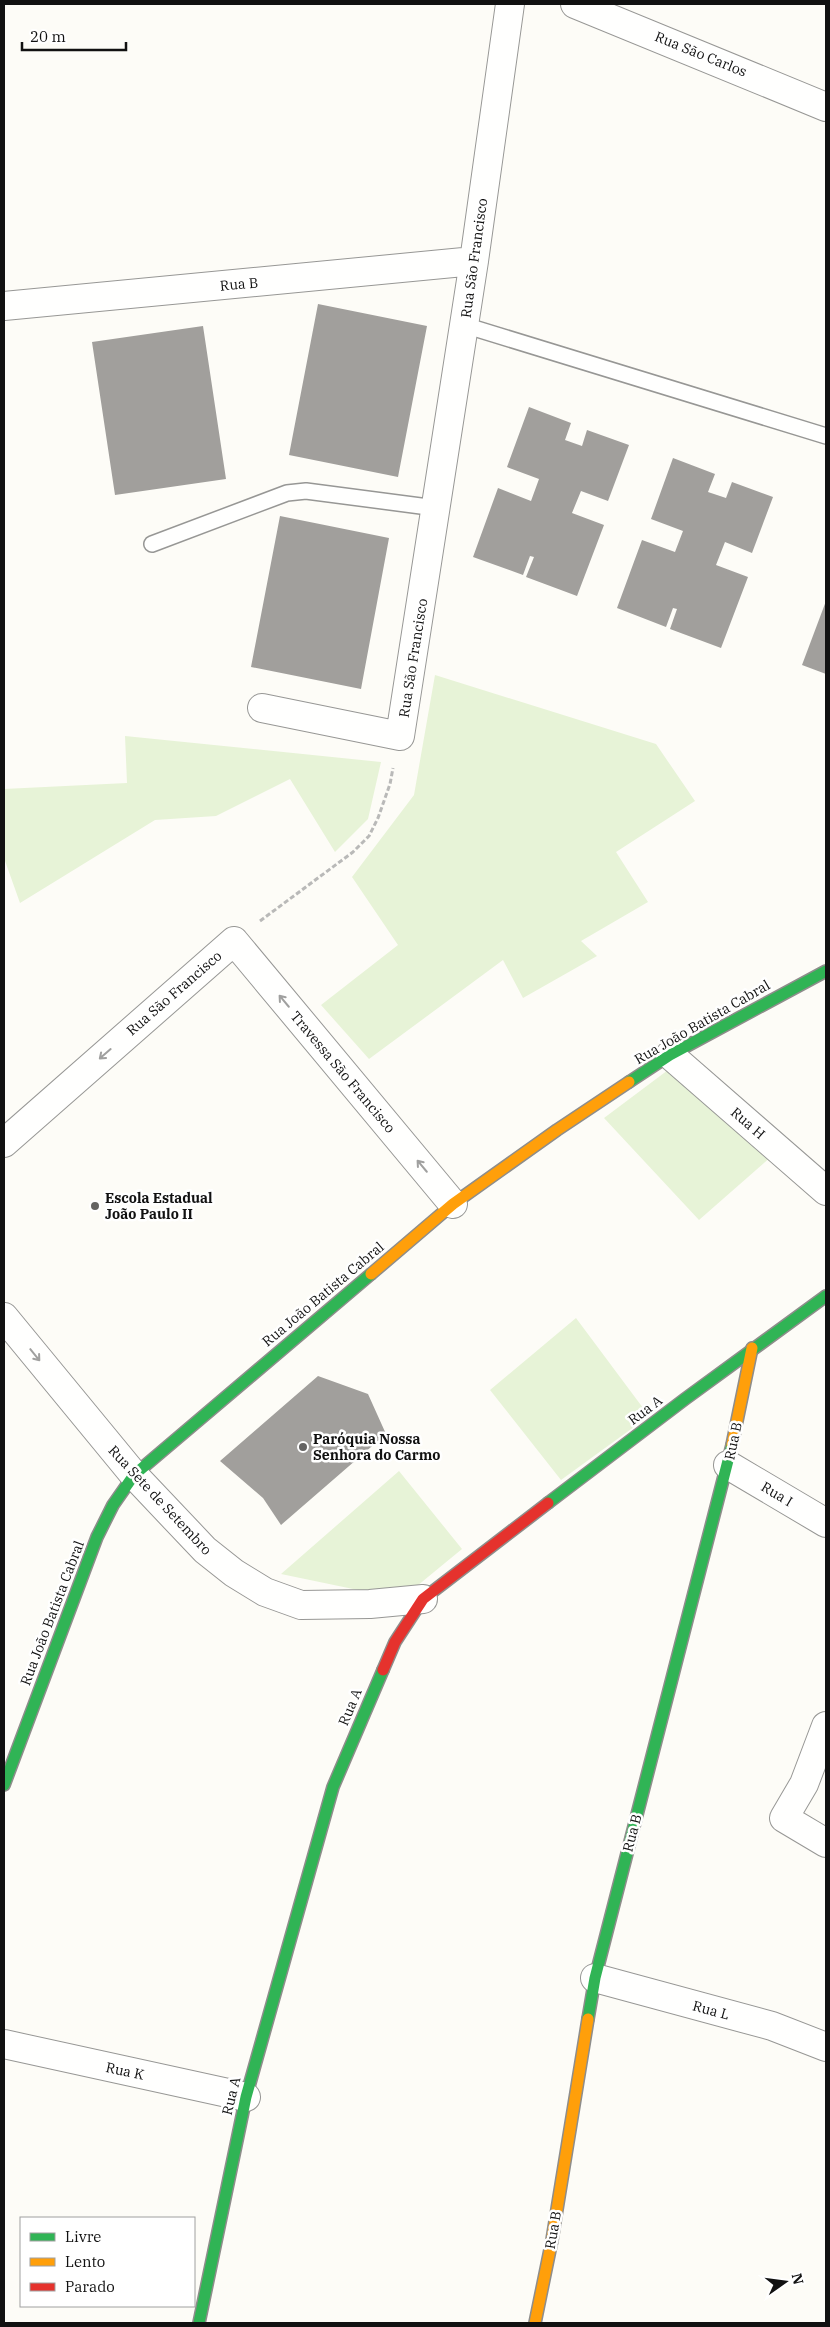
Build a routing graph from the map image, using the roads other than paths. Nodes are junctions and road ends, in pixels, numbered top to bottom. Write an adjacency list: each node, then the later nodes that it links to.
1 (510, 4): 4 (street, Rua São Francisco)
2 (575, 4): 3 (street, Rua São Carlos)
3 (826, 107)
4 (474, 261): 5 (street, Rua B); 6 (street, Rua São Francisco)
5 (4, 306)
6 (464, 325): 7 (lane); 8 (street, Rua São Francisco)
7 (826, 436)
8 (436, 508): 9 (lane); 10 (street, Rua São Francisco)
9 (152, 544)
10 (262, 708)
11 (234, 942): 14 (street, Rua São Francisco, one-way to 14); 16 (street, Travessa São Francisco, one-way to 11)
12 (826, 971): 13 (street, Rua João Batista Cabral)
13 (670, 1054): 15 (street, Rua H); 16 (street, Rua João Batista Cabral)
14 (4, 1143)
15 (826, 1191)
16 (453, 1204): 21 (street, Rua João Batista Cabral)
17 (826, 1296): 19 (street, Rua A)
18 (4, 1317): 21 (street, Rua Sete de Setembro, one-way to 21)
19 (752, 1348): 20 (street, Rua B); 23 (street, Rua A)
20 (728, 1465): 22 (street, Rua I); 27 (street, Rua B)
21 (134, 1475): 23 (street, Rua Sete de Setembro); 25 (street, Rua João Batista Cabral)
22 (826, 1523)
23 (422, 1599): 30 (street, Rua A)
24 (826, 1726): 26 (street)
25 (4, 1785)
26 (826, 1842)
27 (595, 1978): 29 (street, Rua L); 32 (street, Rua B)
28 (4, 2044): 30 (street, Rua K)
29 (826, 2047)
30 (246, 2097): 31 (street, Rua A)
31 (199, 2323)
32 (535, 2323)

